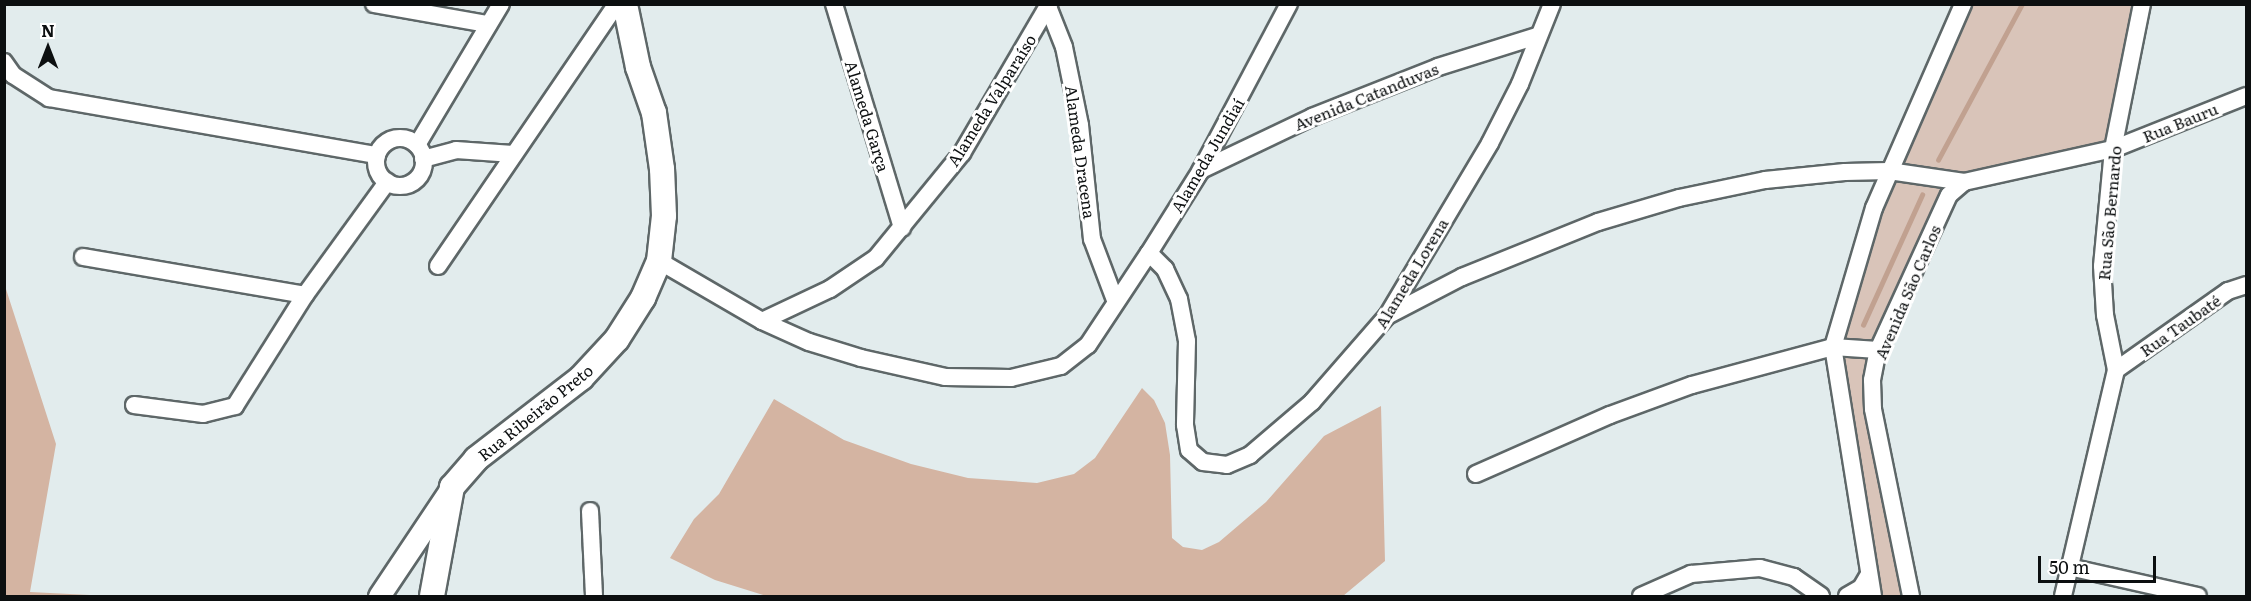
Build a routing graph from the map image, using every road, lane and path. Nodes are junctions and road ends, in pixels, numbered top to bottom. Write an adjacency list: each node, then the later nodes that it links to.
1 (374, 4): 11 (street)
2 (501, 4): 11 (street)
3 (617, 4): 18 (street)
4 (625, 4): 26 (main road, Rua Ribeirão Preto)
5 (834, 4): 23 (street, Alameda Garça)
6 (1289, 4): 19 (street, Alameda Jundiaí)
7 (1963, 4): 20 (street)
8 (2142, 4): 15 (street, Rua São Bernardo)
9 (1048, 5): 23 (street, Alameda Valparaíso); 30 (street, Alameda Dracena)
10 (1554, 7): 12 (street, Alameda Lorena)
11 (488, 24): 16 (street)
12 (1537, 36): 19 (street, Avenida Catanduvas); 31 (street, Alameda Lorena)
13 (4, 62): 17 (street)
14 (2247, 96): 15 (street, Rua Bauru)
15 (2113, 149): 22 (street); 35 (street, Rua São Bernardo)
16 (420, 152): 17 (street); 18 (street); 21 (street)
17 (377, 154): 21 (street)
18 (513, 154): 27 (street)
19 (1201, 170): 24 (street, Alameda Jundiaí)
20 (1889, 171): 22 (street); 31 (street); 33 (street)
21 (387, 182): 29 (street)
22 (1964, 182): 34 (street, Avenida São Carlos)
23 (902, 228): 32 (street, Alameda Valparaíso)
24 (1149, 253): 30 (street, Alameda Jundiaí); 31 (street, Alameda Lorena)
25 (83, 257): 29 (street)
26 (659, 261): 32 (street, Alameda Jundiaí); 38 (main road, Rua Ribeirão Preto)
27 (438, 266)
28 (2247, 285): 35 (street, Rua Taubaté)
29 (305, 295): 36 (street)
30 (1115, 300): 32 (street, Alameda Jundiaí)
31 (1387, 316)
32 (762, 321)
33 (1833, 347): 34 (street); 37 (street); 41 (street)
34 (1878, 350): 49 (street, Avenida São Carlos)
35 (2116, 370): 40 (street, Rua São Bernardo)
36 (134, 405)
37 (1476, 474)
38 (452, 487): 43 (street, Rua Ribeirão Preto); 44 (main road)
39 (590, 511): 45 (street)
40 (2069, 567): 50 (street, Rua São Bernardo); 51 (street)
41 (1869, 574): 47 (street); 48 (street)
42 (1824, 596): 46 (street)
43 (379, 597)
44 (432, 597)
45 (594, 597)
46 (1641, 597)
47 (1847, 597)
48 (1874, 597)
49 (1911, 597)
50 (2063, 597)
51 (2198, 597)

